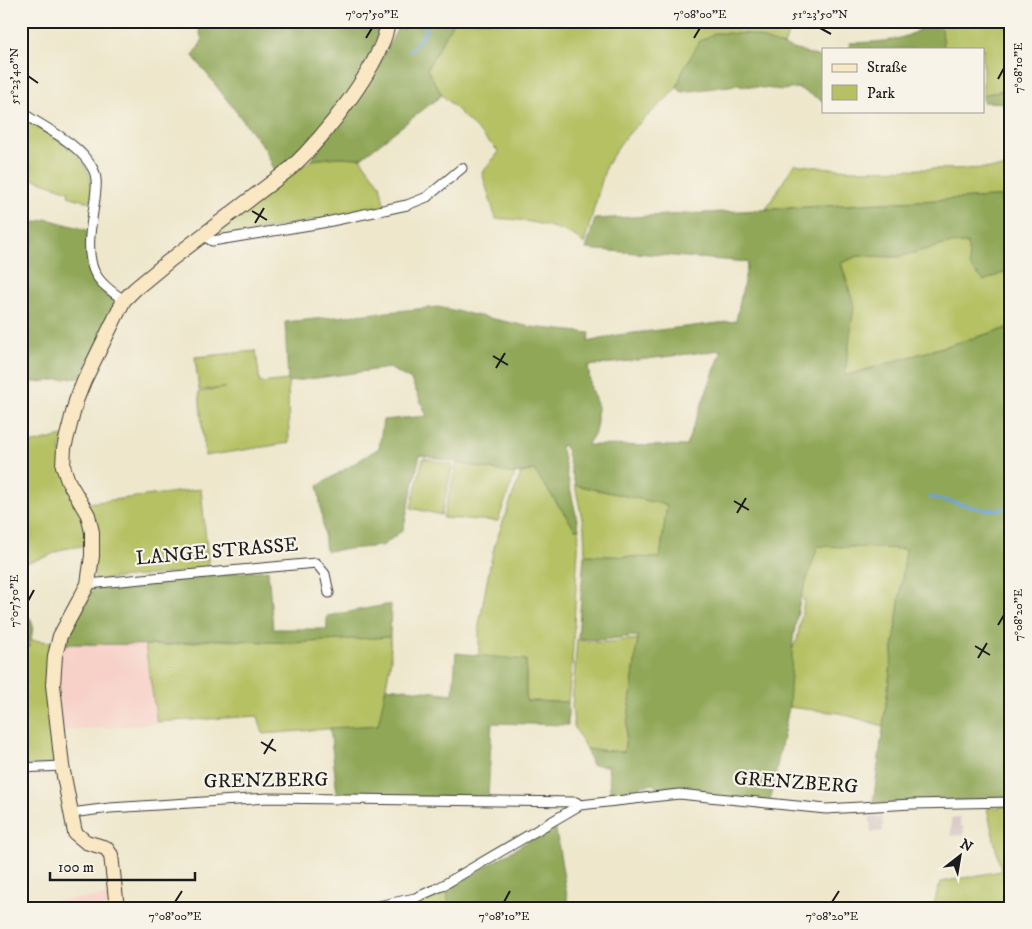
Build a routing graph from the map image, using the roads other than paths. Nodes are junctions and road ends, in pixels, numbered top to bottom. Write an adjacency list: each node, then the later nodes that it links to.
1 (388, 21): 4 (street)
2 (21, 112): 5 (street)
3 (462, 168): 4 (street)
4 (202, 235): 5 (street)
5 (124, 300): 6 (street)
6 (88, 584): 7 (street, LANGE STRASSE); 8 (street)
7 (328, 592)
8 (62, 766): 9 (street); 12 (street)
9 (21, 768)
10 (1011, 802): 11 (street, GRENZBERG)
11 (580, 805): 12 (street, GRENZBERG); 14 (street, GRENZBERG)
12 (71, 813): 13 (street)
13 (116, 908)
14 (369, 908)

